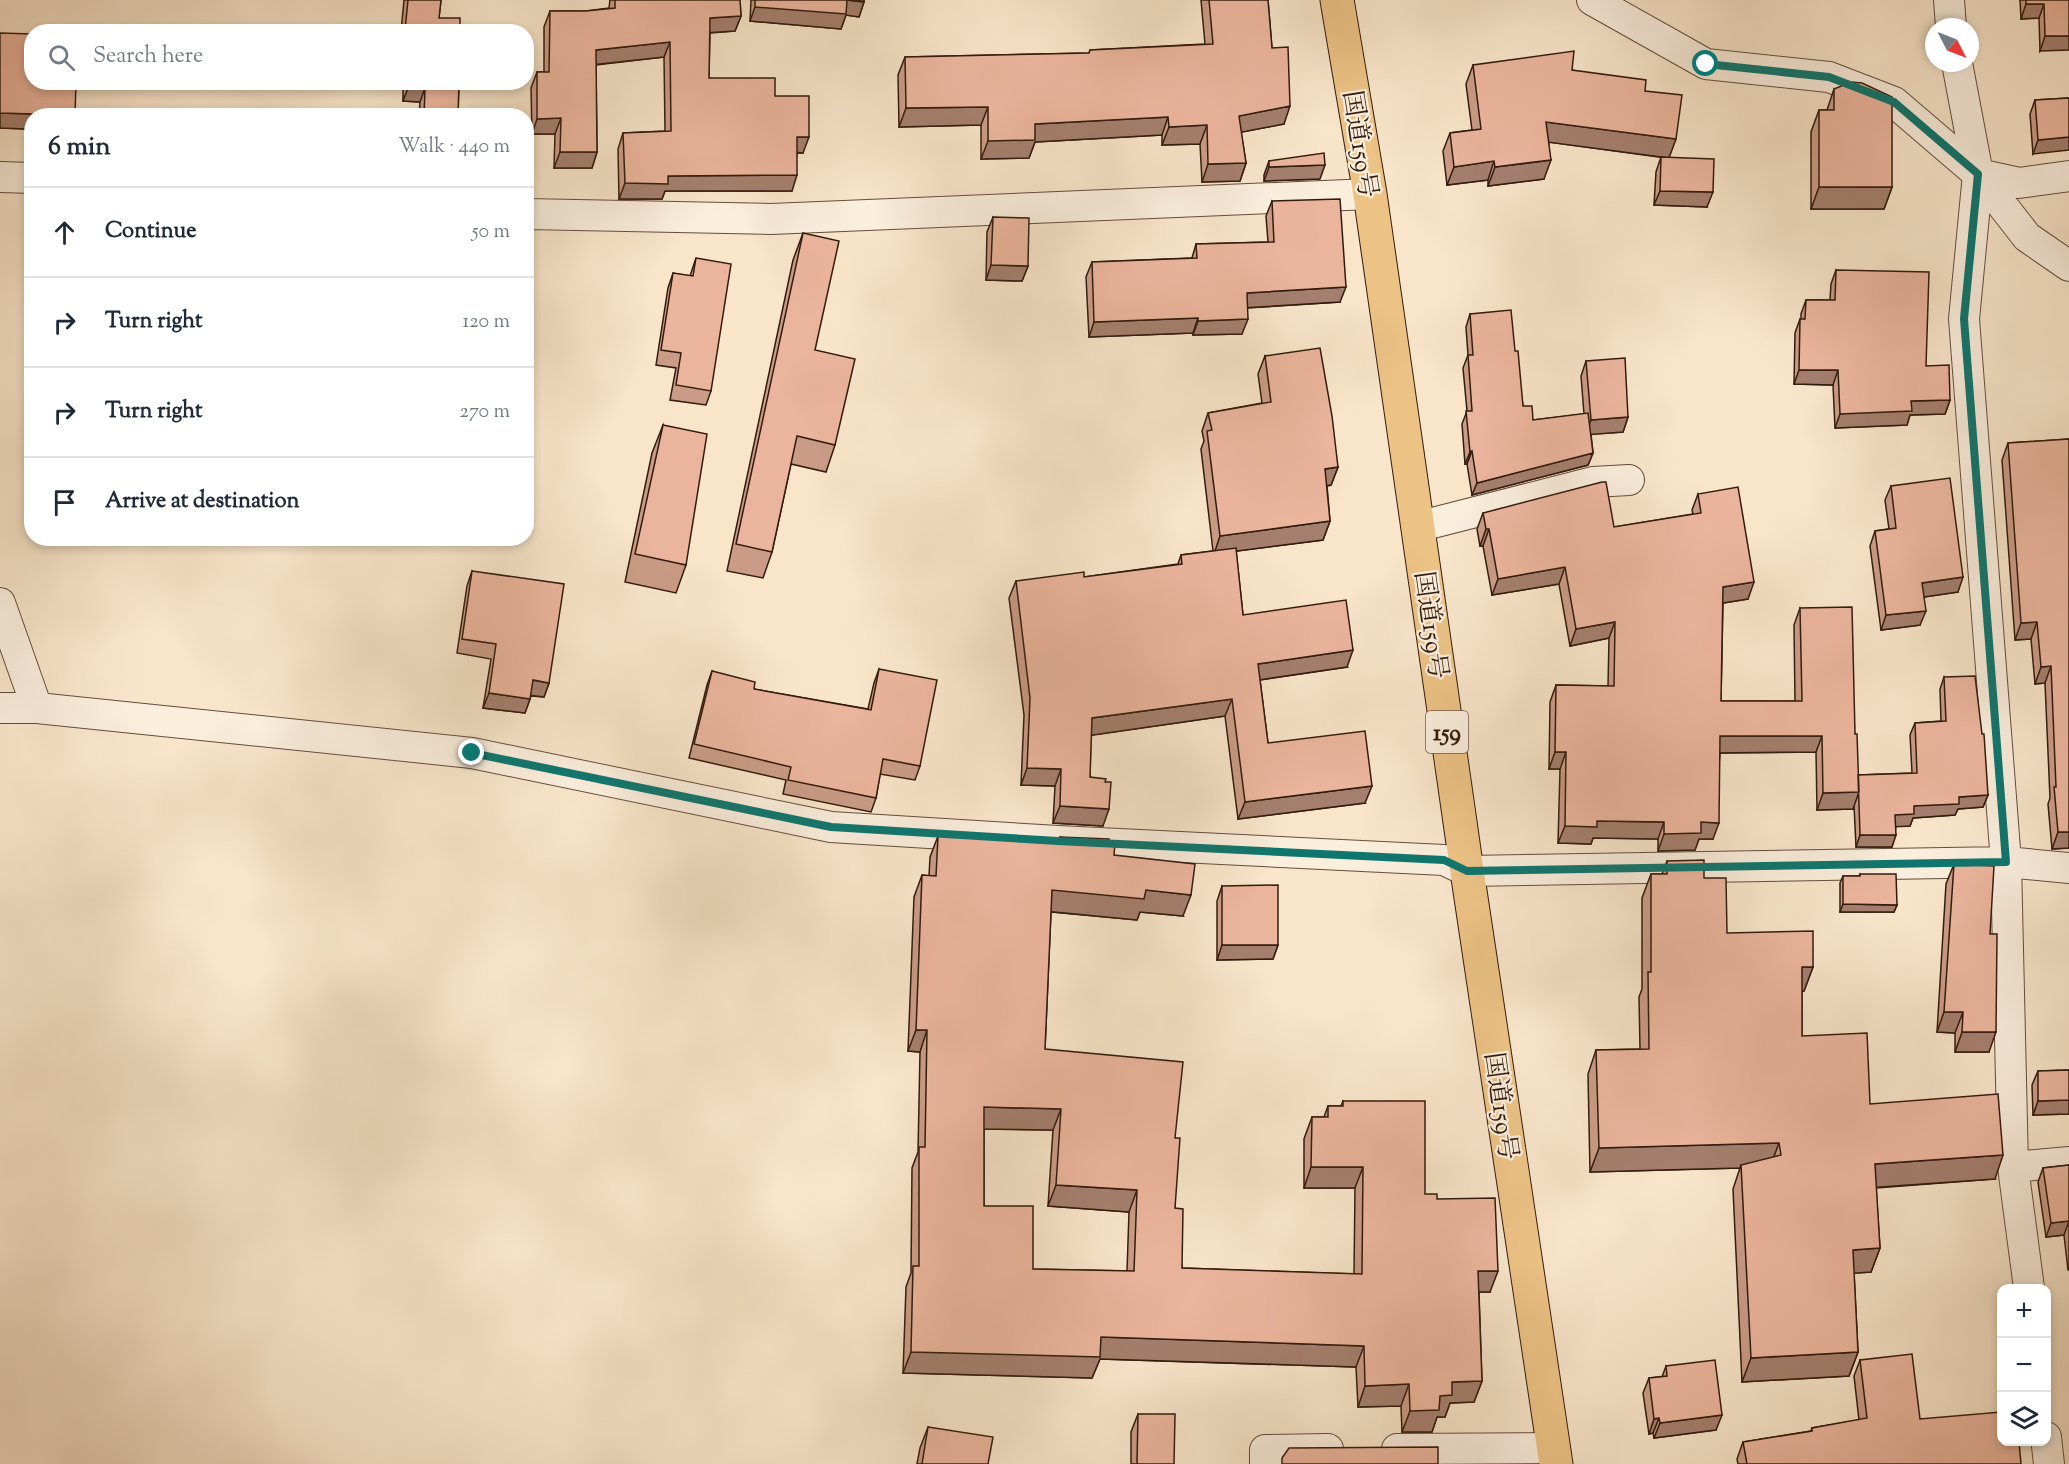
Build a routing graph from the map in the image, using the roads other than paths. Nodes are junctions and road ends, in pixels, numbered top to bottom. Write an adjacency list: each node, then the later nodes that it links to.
1 (1338, 0): 10 (highway, 国道159号 / 159)
2 (1592, 0): 6 (street)
3 (1949, 0): 4 (street)
4 (1951, 18)
5 (1959, 72): 6 (street)
6 (1978, 174): 8 (street); 12 (street); 18 (street)
7 (0, 177): 9 (street)
8 (2069, 177)
9 (24, 178)
10 (1370, 194): 11 (street); 14 (highway, 国道159号 / 159)
11 (534, 214)
12 (2069, 266)
13 (1629, 480): 14 (street)
14 (1417, 526): 20 (highway, 国道159号 / 159)
15 (0, 603): 17 (street)
16 (0, 708): 17 (street)
17 (37, 708): 20 (street)
18 (2006, 862): 19 (street); 20 (street); 22 (street)
19 (2069, 868)
20 (1467, 871): 25 (highway, 国道159号 / 159)
21 (2069, 1162): 22 (street)
22 (2013, 1167): 23 (street)
23 (2028, 1284)
24 (2047, 1446): 27 (street)
25 (1554, 1456): 26 (street)
26 (1265, 1464)
27 (2049, 1464)

